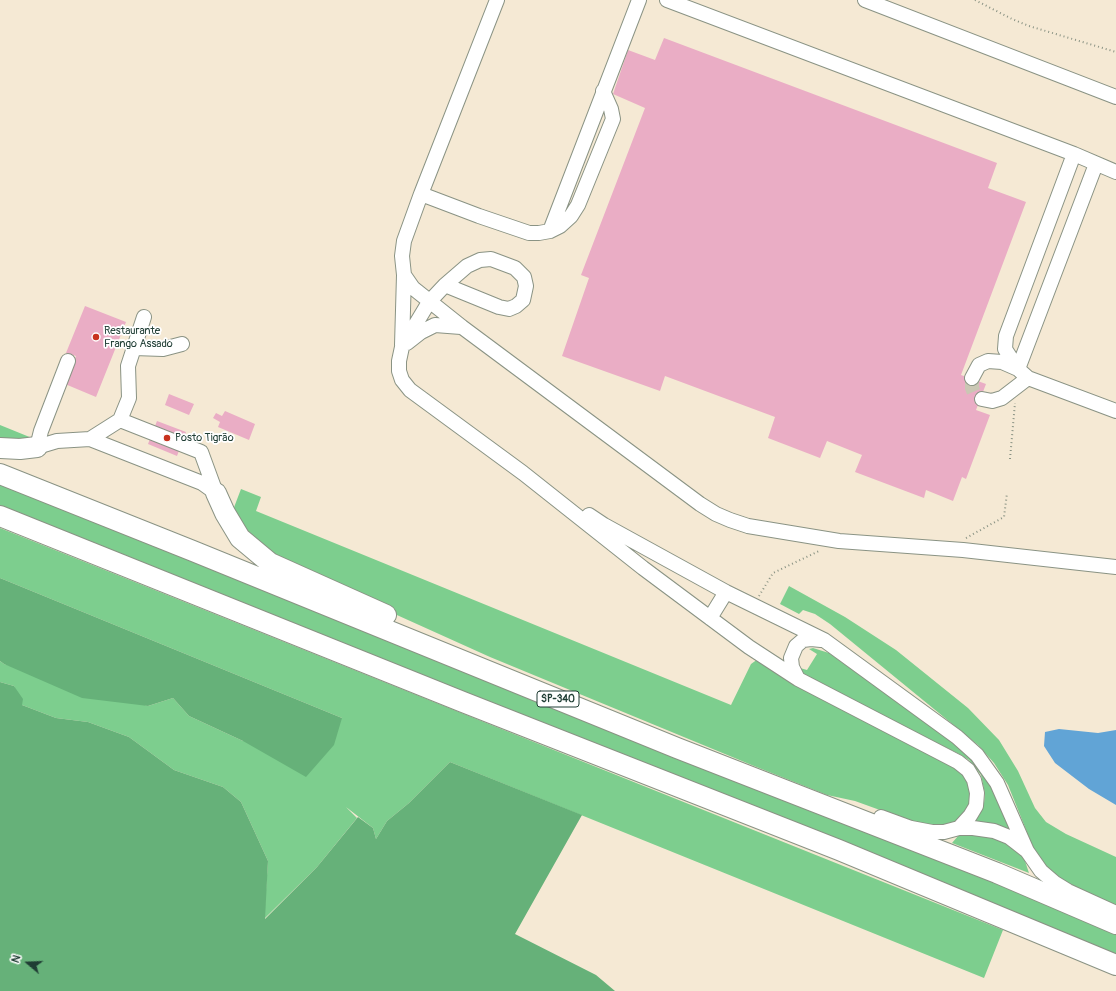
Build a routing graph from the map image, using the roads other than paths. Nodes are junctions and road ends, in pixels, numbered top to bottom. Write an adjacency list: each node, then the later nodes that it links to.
1 (497, 0): 10 (lane)
2 (639, 0): 5 (lane)
3 (667, 0): 7 (lane)
4 (865, 0): 6 (lane)
5 (603, 91): 11 (lane); 11 (lane)
6 (1116, 96)
7 (1074, 154): 8 (lane); 21 (lane)
8 (1096, 164): 9 (lane); 21 (lane)
9 (1116, 172)
10 (421, 194): 11 (lane); 12 (lane)
11 (550, 231)
12 (404, 275): 14 (lane); 18 (lane)
13 (445, 285): 13 (lane); 14 (lane)
14 (429, 302): 16 (lane); 18 (lane)
15 (144, 317): 19 (lane)
16 (462, 328): 18 (lane); 33 (lane)
17 (182, 344): 19 (lane)
18 (402, 347): 29 (lane)
19 (134, 348): 25 (lane)
20 (68, 361): 27 (lane)
21 (1023, 373): 22 (lane); 23 (lane); 24 (lane)
22 (972, 378)
23 (982, 399)
24 (1116, 411)
25 (120, 420): 26 (lane); 31 (lane)
26 (90, 439): 27 (lane); 31 (lane)
27 (37, 447): 28 (highway)
28 (0, 448)
29 (523, 473): 34 (lane); 35 (lane)
30 (0, 474): 38 (highway, SP-340)
31 (216, 493): 38 (highway)
32 (0, 516): 44 (highway)
33 (1116, 567)
34 (726, 592): 35 (lane); 36 (lane)
35 (710, 618): 37 (lane)
36 (824, 640): 37 (lane); 41 (lane)
37 (798, 679): 40 (lane)
38 (677, 748): 39 (highway, SP-340)
39 (792, 792): 40 (lane); 43 (highway, SP-340)
40 (959, 828): 41 (lane)
41 (1027, 851): 42 (lane)
42 (1116, 913)
43 (1116, 924)
44 (1116, 965)

